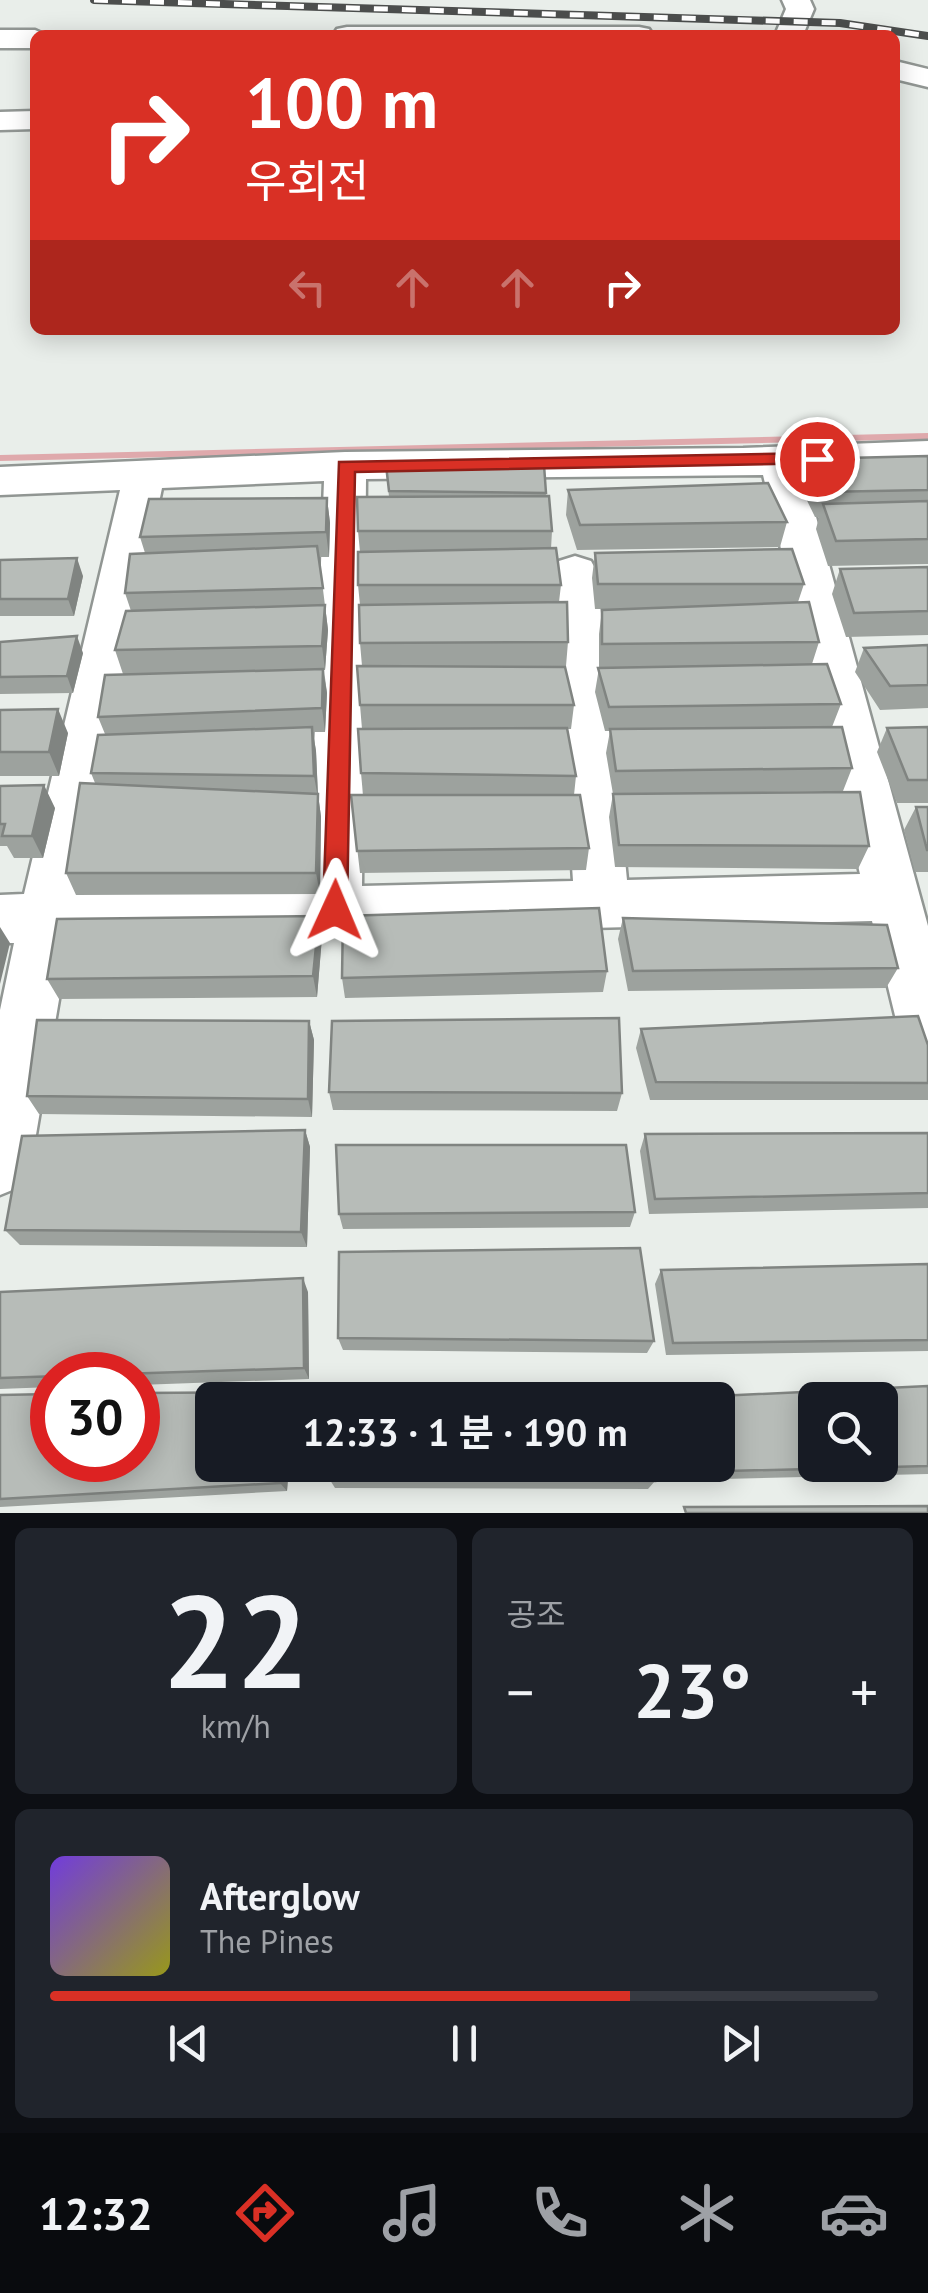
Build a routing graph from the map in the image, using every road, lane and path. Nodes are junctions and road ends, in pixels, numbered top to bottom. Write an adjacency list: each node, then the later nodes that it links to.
1 (796, 0): 2 (street)
2 (791, 30)
3 (30, 39): 4 (street)
4 (0, 40)
5 (900, 71): 6 (street)
6 (928, 78)
7 (30, 120): 8 (street)
8 (0, 121)
9 (928, 454): 10 (street)
10 (780, 460): 11 (street); 15 (street)
11 (346, 466): 12 (street); 17 (street)
12 (144, 475): 13 (street); 18 (street)
13 (0, 481)
14 (575, 572): 16 (street)
15 (890, 897): 16 (street); 19 (street)
16 (602, 904): 17 (street)
17 (335, 910): 18 (street)
18 (23, 918): 20 (street)
19 (928, 1032)
20 (0, 1164)

